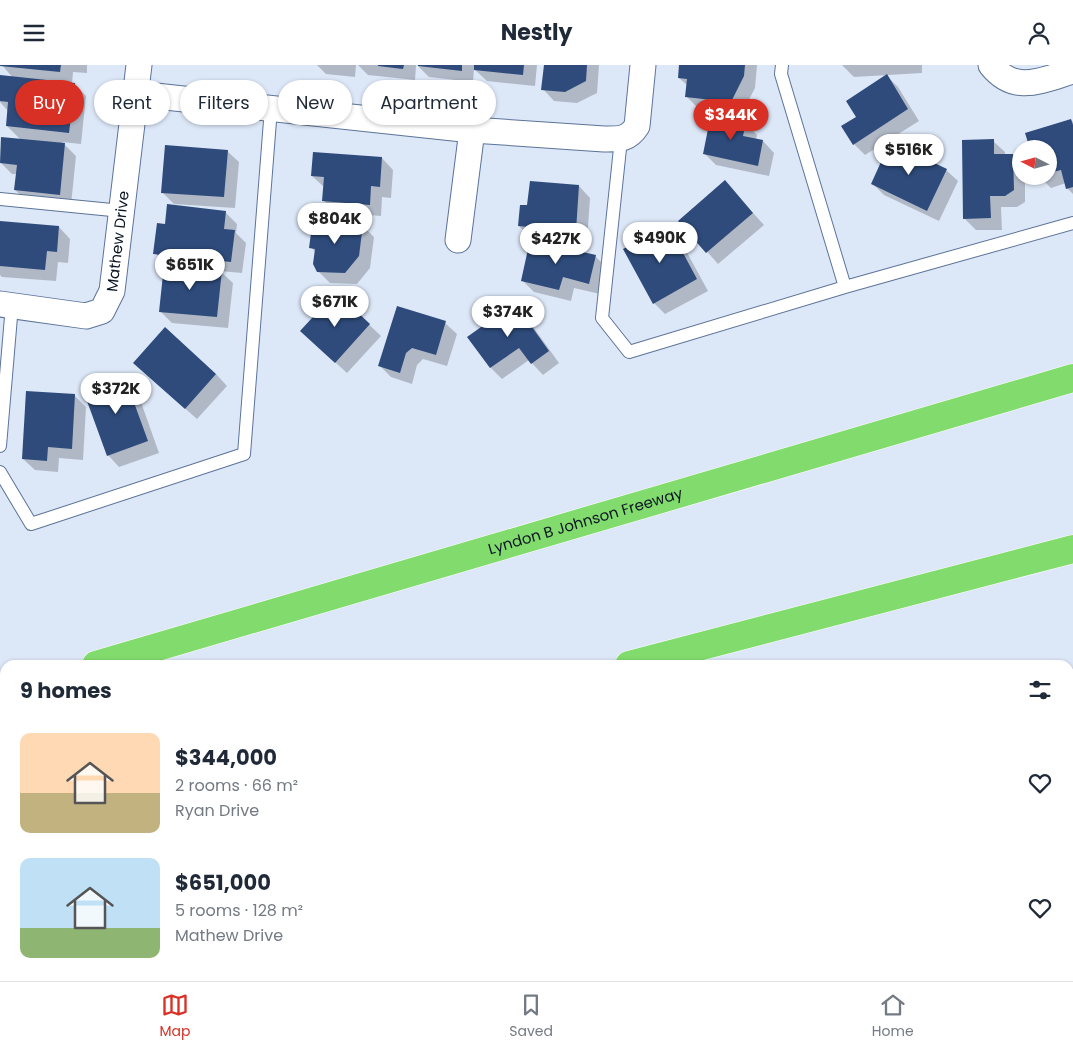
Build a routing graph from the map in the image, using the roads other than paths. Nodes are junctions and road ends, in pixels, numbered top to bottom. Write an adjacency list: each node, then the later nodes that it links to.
1 (139, 65): 6 (street, Mathew Drive)
2 (643, 65): 11 (street)
3 (782, 65): 16 (lane)
4 (991, 65): 5 (street)
5 (1073, 71)
6 (137, 80)
7 (170, 98): 8 (street)
8 (271, 108): 10 (street); 20 (lane)
9 (132, 125): 13 (street, Mathew Drive)
10 (472, 130): 11 (street); 15 (street)
11 (626, 136): 16 (lane)
12 (0, 199): 13 (lane)
13 (122, 211): 17 (street, Mathew Drive)
14 (1073, 223): 16 (lane)
15 (458, 241)
16 (845, 287)
17 (6, 305): 19 (lane)
18 (1073, 378): 22 (highway, Lyndon B Johnson Freeway)
19 (0, 445)
20 (0, 472)
21 (1073, 549): 23 (highway)
22 (113, 660)
23 (648, 660)

